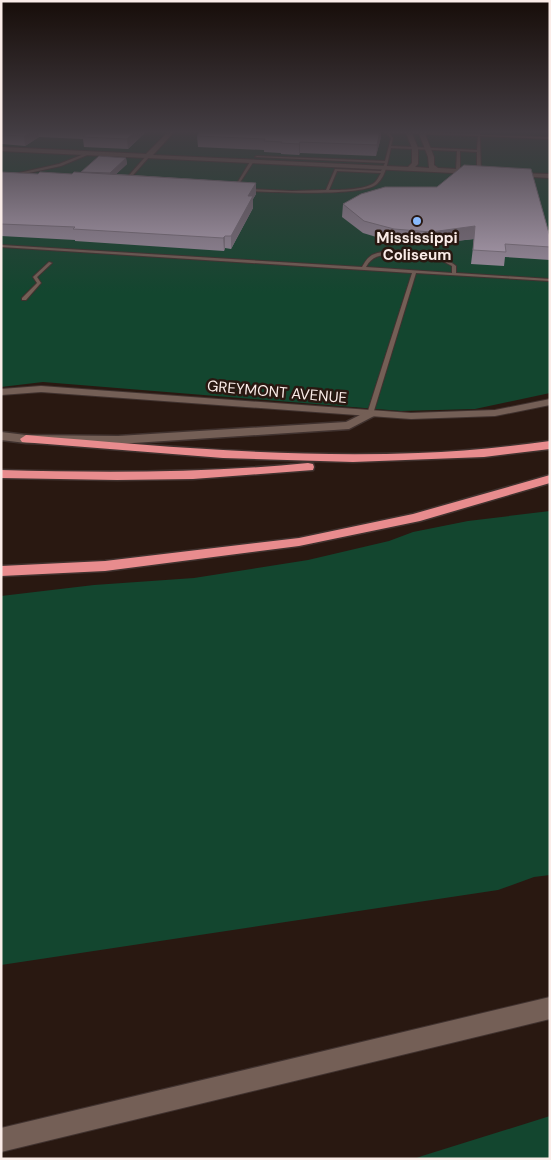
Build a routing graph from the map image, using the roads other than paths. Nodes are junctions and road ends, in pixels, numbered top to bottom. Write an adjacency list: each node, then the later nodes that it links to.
1 (236, 185): 4 (lane)
2 (329, 185): 4 (lane)
3 (370, 185): 4 (lane)
4 (327, 190)
5 (1, 246): 7 (lane)
6 (50, 263): 11 (lane)
7 (364, 268): 8 (lane); 9 (lane)
8 (415, 271): 9 (lane); 14 (lane)
9 (454, 274): 10 (lane)
10 (550, 280)
11 (24, 299)
12 (1, 392): 14 (street, GREYMONT AVENUE)
13 (550, 402): 14 (street, GREYMONT AVENUE)
14 (370, 414): 16 (main road)
15 (1, 436): 16 (main road)
16 (26, 439): 18 (highway)
17 (550, 445): 18 (highway)
18 (392, 459): 19 (highway)
19 (1, 474)
20 (550, 479): 21 (highway)
21 (1, 571)
22 (550, 1008): 23 (street)
23 (1, 1140)

